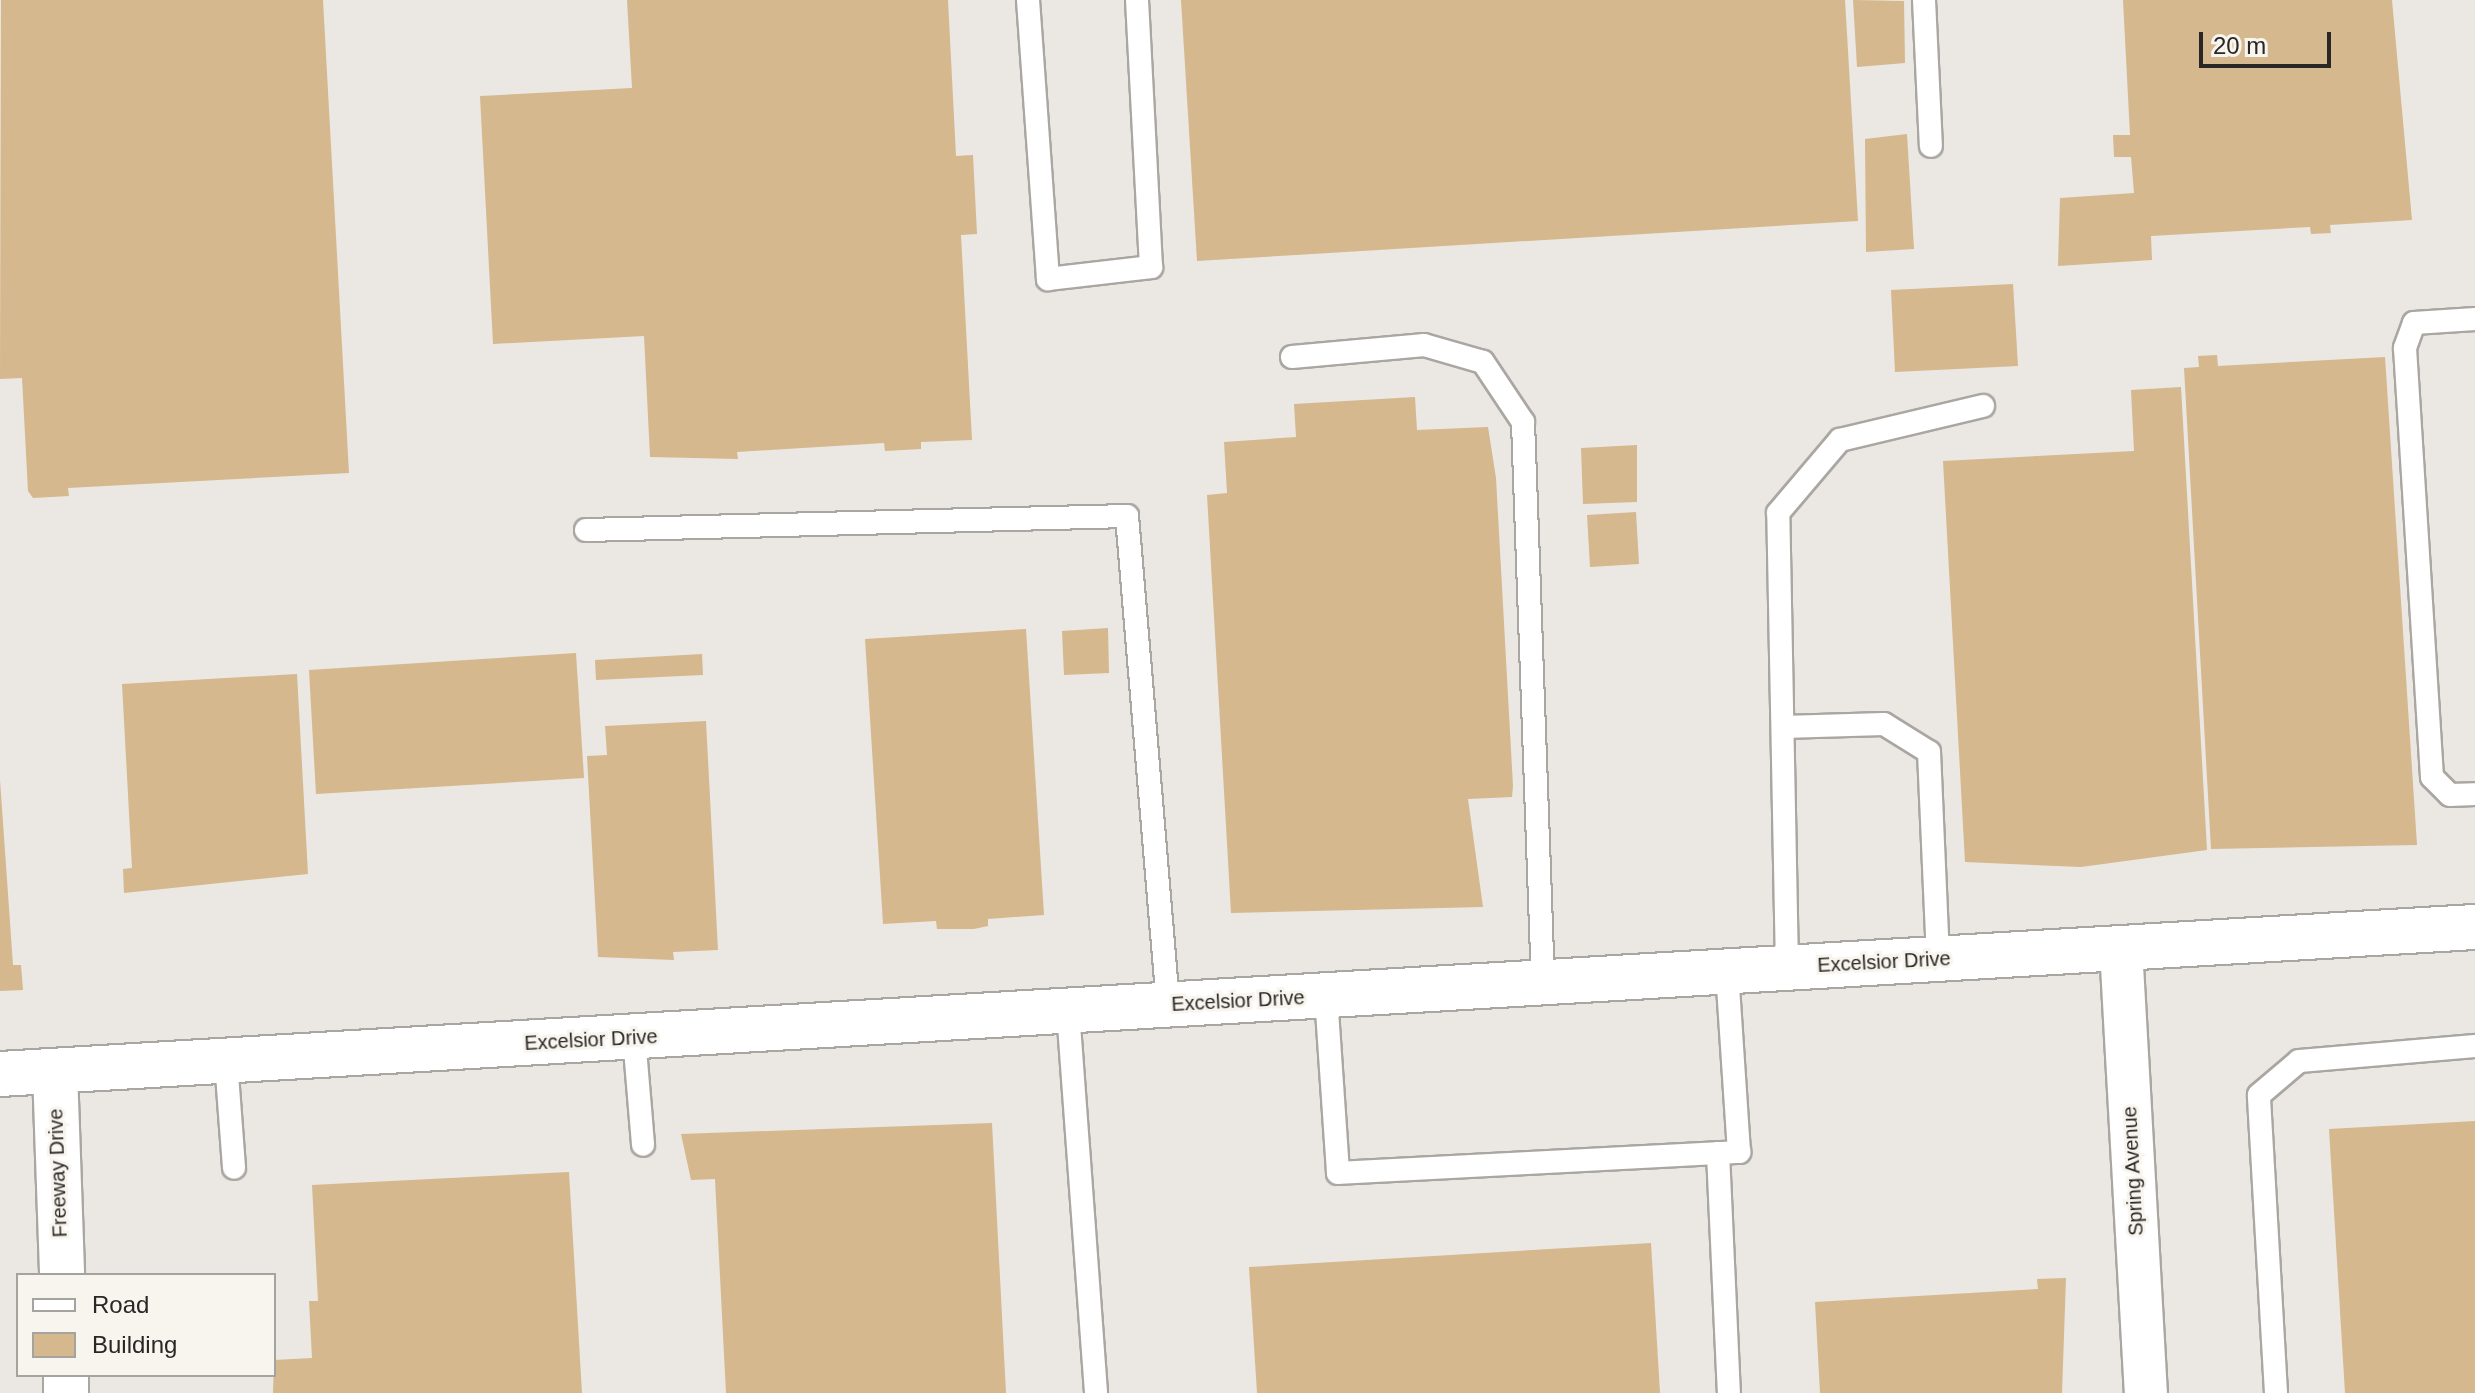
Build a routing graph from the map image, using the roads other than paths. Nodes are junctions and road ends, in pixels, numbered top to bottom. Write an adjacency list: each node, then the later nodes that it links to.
1 (1028, 0): 2 (lane)
2 (1137, 0)
3 (1924, 0): 4 (lane)
4 (1931, 146)
5 (2475, 319): 10 (lane)
6 (1292, 357): 16 (lane)
7 (1983, 406): 9 (lane)
8 (586, 530): 18 (lane)
9 (1783, 727): 13 (lane); 14 (lane)
10 (2475, 794)
11 (2475, 927): 12 (street, Excelsior Drive)
12 (2121, 948): 13 (street, Excelsior Drive); 31 (street, Spring Avenue)
13 (1938, 959): 14 (street, Excelsior Drive)
14 (1787, 968): 15 (street, Excelsior Drive)
15 (1727, 972): 16 (street, Excelsior Drive); 26 (lane)
16 (1543, 983): 17 (street, Excelsior Drive)
17 (1326, 996): 18 (street, Excelsior Drive); 26 (lane)
18 (1168, 1005): 19 (street, Excelsior Drive)
19 (1068, 1011): 20 (street, Excelsior Drive); 29 (lane)
20 (634, 1037): 22 (street, Excelsior Drive); 25 (lane)
21 (2475, 1046): 32 (lane)
22 (226, 1061): 23 (street, Excelsior Drive); 27 (lane)
23 (55, 1071): 24 (street, Excelsior Drive); 28 (street, Freeway Drive)
24 (0, 1074)
25 (643, 1145)
26 (1718, 1153): 30 (lane)
27 (234, 1168)
28 (62, 1273)
29 (1096, 1393)
30 (1729, 1393)
31 (2146, 1393)
32 (2276, 1393)

